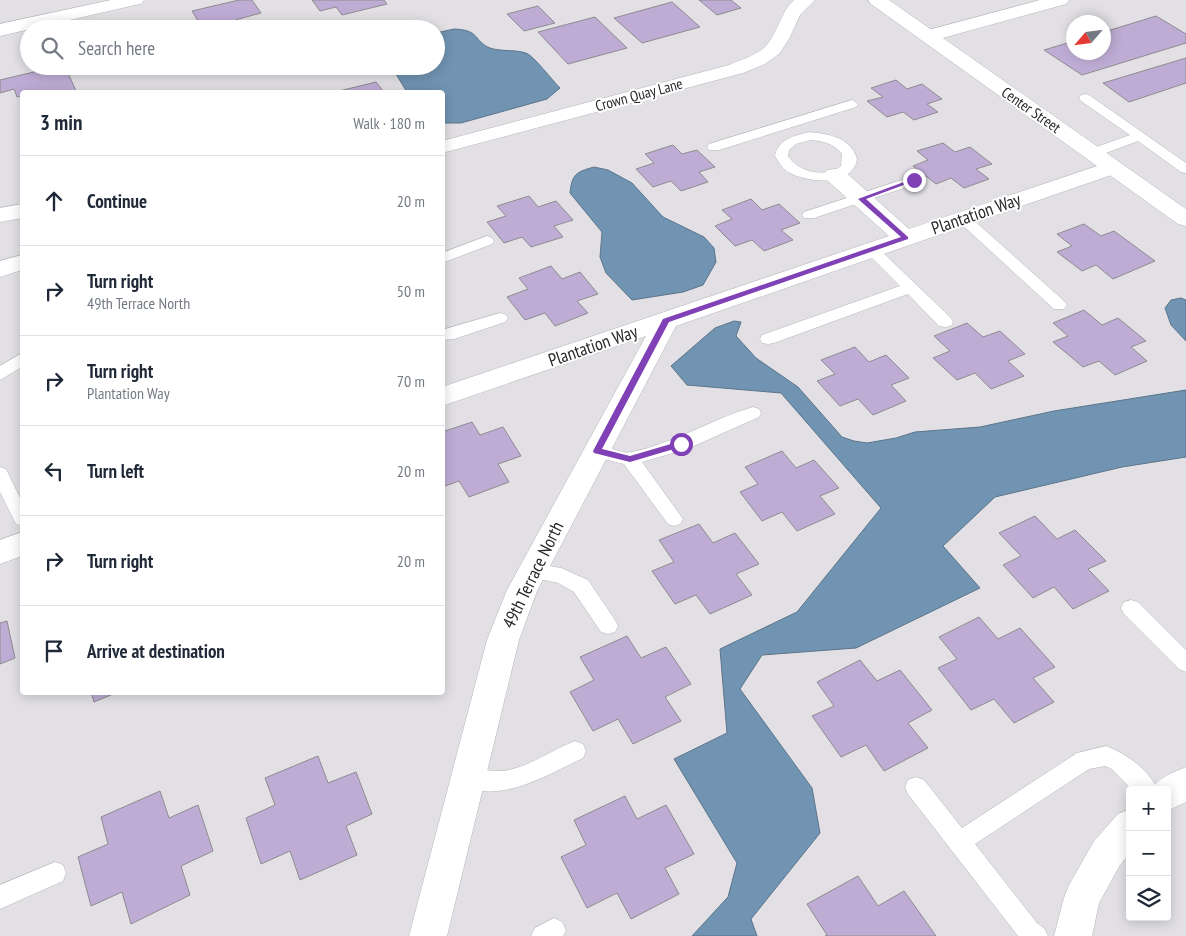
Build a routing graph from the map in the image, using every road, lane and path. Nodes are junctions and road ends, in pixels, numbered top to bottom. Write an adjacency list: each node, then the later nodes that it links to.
1 (135, 0): 5 (street)
2 (806, 0): 14 (street, Crown Quay Lane)
3 (877, 0): 8 (street, Center Street)
4 (1060, 0): 8 (street)
5 (45, 20)
6 (20, 26): 7 (street)
7 (0, 30)
8 (928, 36): 16 (street, Center Street)
9 (1085, 98): 12 (lane)
10 (852, 104): 11 (lane)
11 (781, 126): 13 (lane); 15 (lane)
12 (1138, 137): 16 (lane); 18 (lane)
13 (796, 139): 19 (lane); 19 (lane)
14 (445, 146)
15 (714, 147)
16 (1093, 154): 17 (street, Center Street)
17 (1112, 167): 25 (street, Plantation Way); 26 (street, Center Street)
18 (1186, 170)
19 (835, 175): 21 (street)
20 (914, 180): 21 (lane)
21 (861, 199): 24 (lane); 27 (street)
22 (20, 211): 23 (street)
23 (0, 215)
24 (809, 215)
25 (963, 218): 27 (street, Plantation Way); 34 (lane)
26 (1186, 219)
27 (906, 238): 29 (street, Plantation Way)
28 (487, 240): 30 (lane)
29 (872, 250): 33 (lane); 36 (street, Plantation Way)
30 (445, 257)
31 (20, 263): 32 (street)
32 (0, 269)
33 (910, 288): 37 (lane); 39 (lane)
34 (1059, 305)
35 (500, 318): 38 (lane)
36 (666, 321): 42 (street, Plantation Way); 44 (street, 49th Terrace North)
37 (945, 322)
38 (445, 336)
39 (768, 339)
40 (20, 360): 41 (lane)
41 (0, 374)
42 (445, 396)
43 (753, 413): 45 (lane)
44 (597, 451): 45 (lane); 51 (street, 49th Terrace North)
45 (630, 459): 48 (lane)
46 (0, 474): 47 (lane)
47 (20, 515)
48 (674, 519)
49 (20, 545): 50 (street)
50 (0, 552)
51 (533, 571): 53 (lane); 56 (street, 49th Terrace North)
52 (1131, 608): 54 (lane)
53 (608, 626)
54 (1186, 663)
55 (575, 751): 56 (lane)
56 (468, 779): 65 (street, 49th Terrace North)
57 (1186, 783): 60 (street)
58 (1143, 786): 62 (lane)
59 (916, 787): 62 (lane)
60 (1171, 792)
61 (1126, 831): 67 (street)
62 (960, 842): 66 (lane)
63 (55, 873): 64 (lane)
64 (0, 897)
65 (428, 936)
66 (1036, 936)
67 (1073, 936)

